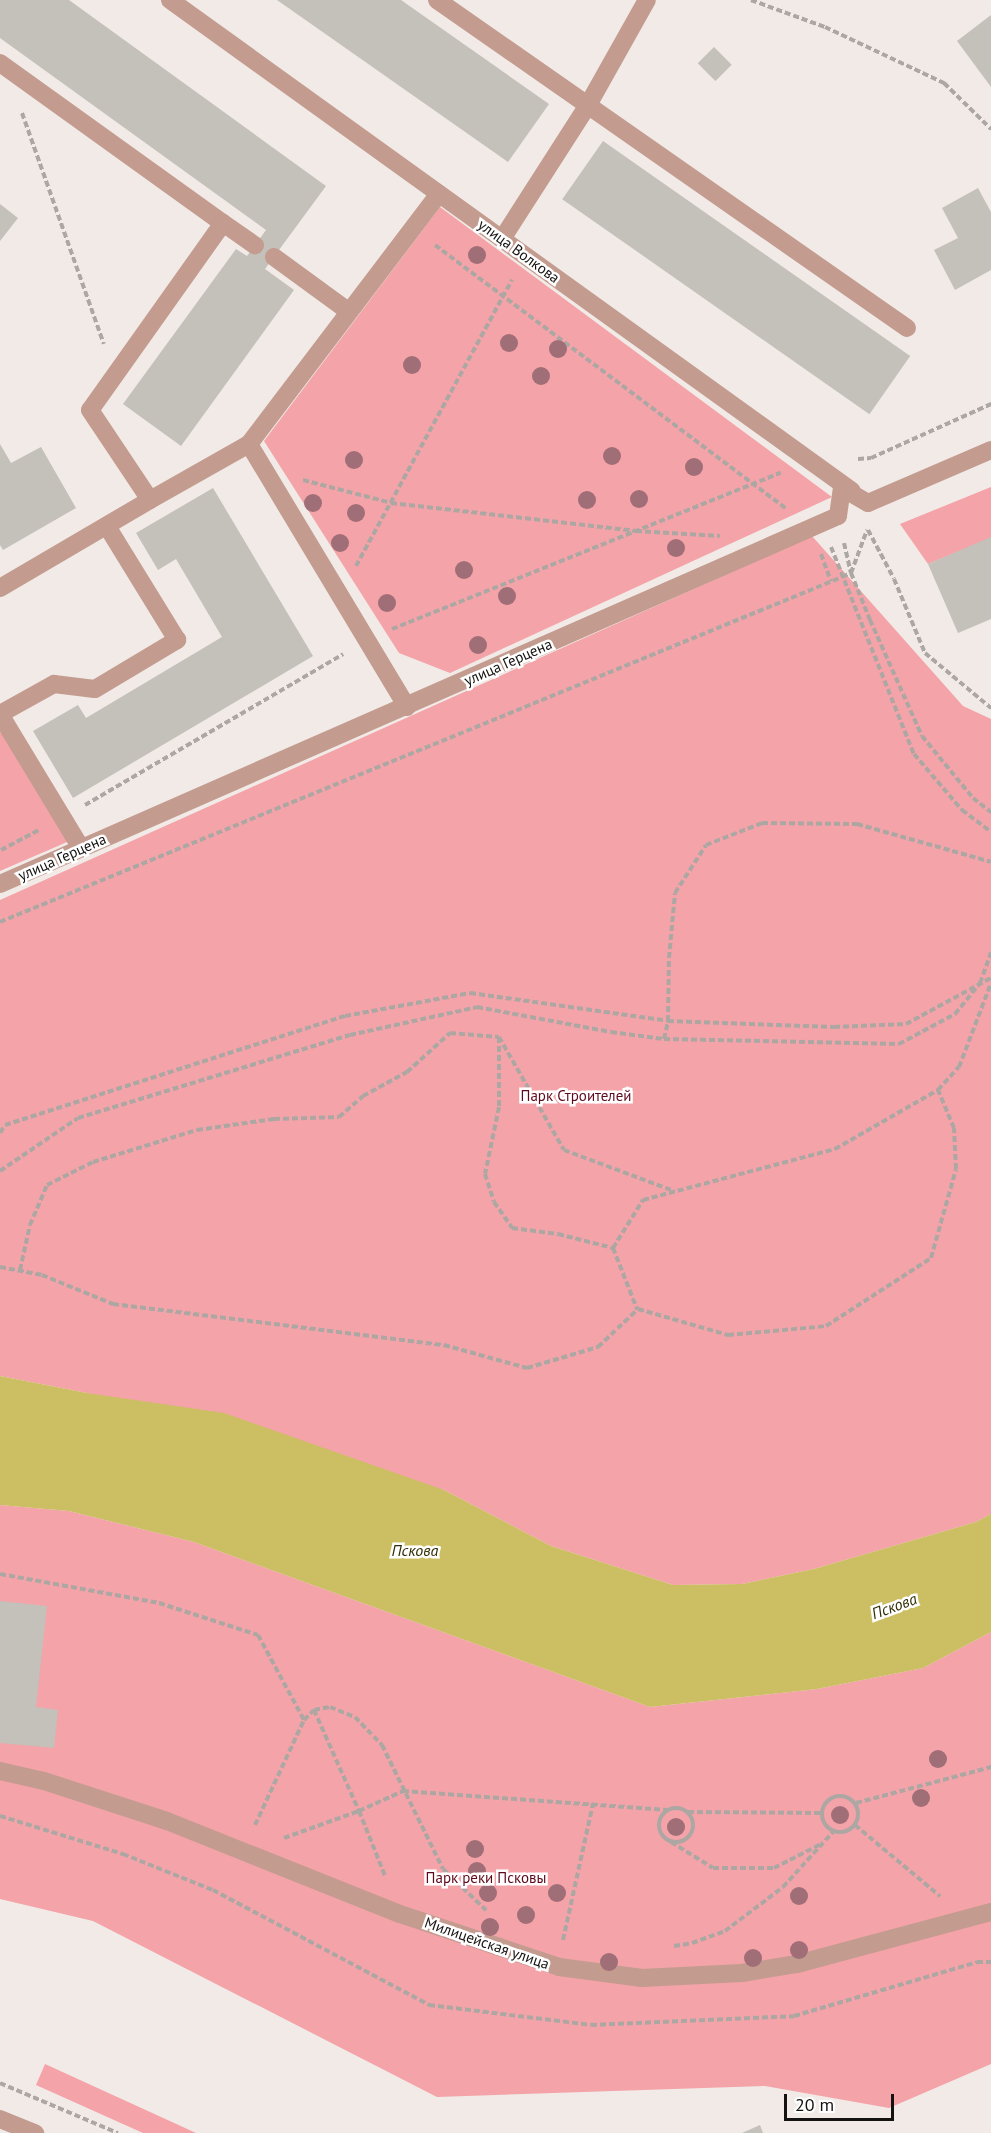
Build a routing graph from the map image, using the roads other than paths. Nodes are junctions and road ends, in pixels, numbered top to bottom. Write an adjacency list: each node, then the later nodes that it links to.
1 (170, 0): 6 (street, улица Волкова)
2 (437, 0): 5 (street)
3 (647, 0): 5 (street)
4 (0, 63): 7 (street)
5 (588, 105): 8 (street); 12 (street)
6 (439, 194): 8 (street, улица Волкова); 11 (street)
7 (223, 223): 9 (street); 15 (street)
8 (501, 239): 16 (street, улица Волкова)
9 (255, 245)
10 (274, 257): 11 (street)
11 (348, 311): 13 (street)
12 (907, 328)
13 (249, 444): 15 (street); 19 (street)
14 (991, 450): 16 (street)
15 (150, 500): 17 (street)
16 (868, 503): 19 (street, улица Герцена)
17 (107, 526): 18 (street); 20 (street)
18 (0, 588)
19 (407, 706): 20 (street, улица Герцена)
20 (81, 848): 21 (street, улица Герцена)
21 (0, 884)
22 (0, 1771): 23 (street, Милицейская улица)
23 (991, 1912)
24 (0, 2119): 25 (street)
25 (35, 2133)

